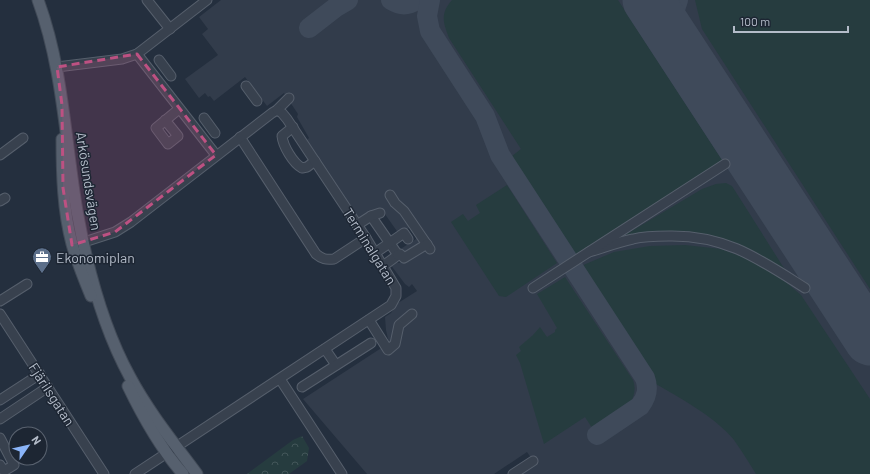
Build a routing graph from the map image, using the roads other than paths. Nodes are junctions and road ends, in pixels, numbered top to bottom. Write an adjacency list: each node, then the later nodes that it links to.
1 (38, 0): 7 (main road, Arkösundsvägen)
2 (148, 0): 4 (street)
3 (208, 0): 4 (street)
4 (170, 29): 5 (street)
5 (137, 54): 7 (street); 8 (street)
6 (159, 60): 8 (street)
7 (57, 67): 28 (main road, Arkösundsvägen)
8 (155, 76): 12 (street)
9 (246, 86): 11 (street)
10 (289, 98): 13 (street)
11 (257, 101)
12 (179, 108): 15 (street); 17 (street)
13 (277, 110): 16 (street, Terminalgatan); 18 (street)
14 (204, 118): 17 (street)
15 (165, 120)
16 (293, 127): 22 (street, Terminalgatan); 22 (street)
17 (200, 134): 21 (street)
18 (240, 136): 21 (street); 26 (street)
19 (23, 138): 20 (street)
20 (0, 155)
21 (216, 155): 28 (street)
22 (315, 161): 25 (street, Terminalgatan)
23 (725, 164): 30 (street)
24 (390, 195): 32 (street)
25 (357, 225): 26 (street, Terminalgatan); 29 (street)
26 (366, 238): 31 (street, Terminalgatan)
27 (408, 239): 29 (street)
28 (78, 244): 51 (main road, Arkösundsvägen); 52 (main road, Arkösundsvägen)
29 (389, 244): 31 (street); 32 (street)
30 (589, 252): 35 (street); 36 (street)
31 (376, 253): 33 (street, Terminalgatan)
32 (398, 255): 33 (street)
33 (384, 266): 40 (street, Terminalgatan)
34 (27, 284): 37 (street)
35 (533, 288)
36 (805, 288)
37 (0, 301)
38 (0, 314): 44 (street, Fjärilsgatan)
39 (412, 314): 40 (street)
40 (369, 320): 42 (street, Terminalgatan)
41 (371, 343): 43 (street)
42 (326, 349): 43 (street); 45 (street, Terminalgatan)
43 (336, 365): 47 (street)
44 (40, 374): 46 (street, Fjärilsgatan); 48 (street)
45 (280, 379): 51 (street, Terminalgatan); 59 (street)
46 (48, 387): 49 (street); 55 (street, Fjärilsgatan)
47 (302, 387)
48 (0, 400)
49 (0, 419)
50 (0, 438): 54 (street)
51 (177, 447): 52 (street, Terminalgatan); 58 (main road, Arkösundsvägen)
52 (167, 454): 56 (street, Terminalgatan); 57 (main road, Arkösundsvägen)
53 (534, 461): 60 (street)
54 (0, 465)
55 (104, 474)
56 (135, 474)
57 (183, 474)
58 (197, 474)
59 (342, 474)
60 (513, 474)

